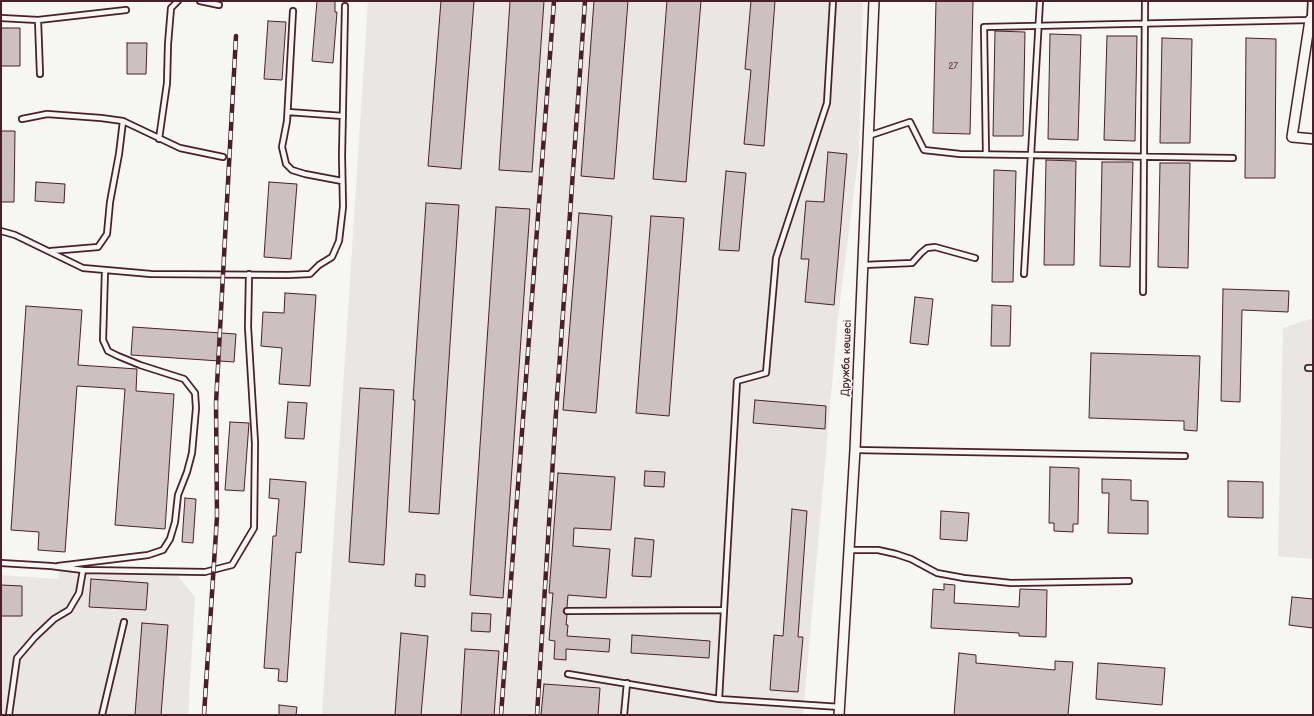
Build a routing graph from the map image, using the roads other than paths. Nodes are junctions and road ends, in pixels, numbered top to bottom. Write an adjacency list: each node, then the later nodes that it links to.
1 (178, 1): 23 (lane)
2 (200, 1): 8 (lane)
3 (833, 1): 46 (lane)
4 (874, 1): 22 (street, Дружба көшесі)
5 (1040, 1): 16 (lane)
6 (1145, 1): 15 (lane)
7 (1311, 1): 14 (lane)
8 (219, 5)
9 (345, 6): 19 (lane)
10 (126, 10): 13 (lane)
11 (293, 12): 18 (lane)
12 (1, 18): 13 (lane)
13 (38, 20): 17 (lane)
14 (1310, 20): 15 (lane); 24 (street)
15 (1145, 23): 16 (lane); 28 (lane)
16 (1039, 26): 25 (lane); 26 (lane)
17 (40, 74)
18 (288, 112): 19 (lane); 30 (lane)
19 (343, 116): 30 (lane)
20 (22, 119): 21 (lane)
21 (123, 122): 23 (lane); 32 (lane)
22 (868, 136): 25 (lane); 34 (street, Дружба көшесі)
23 (159, 139): 27 (lane)
24 (1313, 139)
25 (986, 154): 26 (lane)
26 (1031, 155): 28 (lane); 37 (lane)
27 (223, 157)
28 (1144, 157): 29 (lane); 38 (lane)
29 (1233, 158)
30 (342, 181): 36 (lane)
31 (1, 231): 32 (lane)
32 (49, 251): 35 (lane)
33 (975, 258): 34 (lane)
34 (863, 265): 39 (street, Дружба көшесі)
35 (105, 270): 36 (lane); 43 (lane)
36 (249, 274): 44 (lane)
37 (1024, 274)
38 (1143, 292)
39 (855, 450): 40 (lane); 41 (street, Дружба көшесі)
40 (1185, 456)
41 (849, 550): 45 (lane); 52 (street, Дружба көшесі)
42 (1, 563): 43 (lane)
43 (51, 566): 44 (lane)
44 (82, 570): 53 (lane)
45 (1129, 581)
46 (724, 610): 47 (lane); 51 (lane)
47 (567, 612)
48 (124, 622): 54 (lane)
49 (568, 674): 50 (lane)
50 (627, 684): 51 (lane); 55 (lane)
51 (719, 699): 52 (lane)
52 (839, 711)
53 (9, 715)
54 (102, 715)
55 (624, 715)

